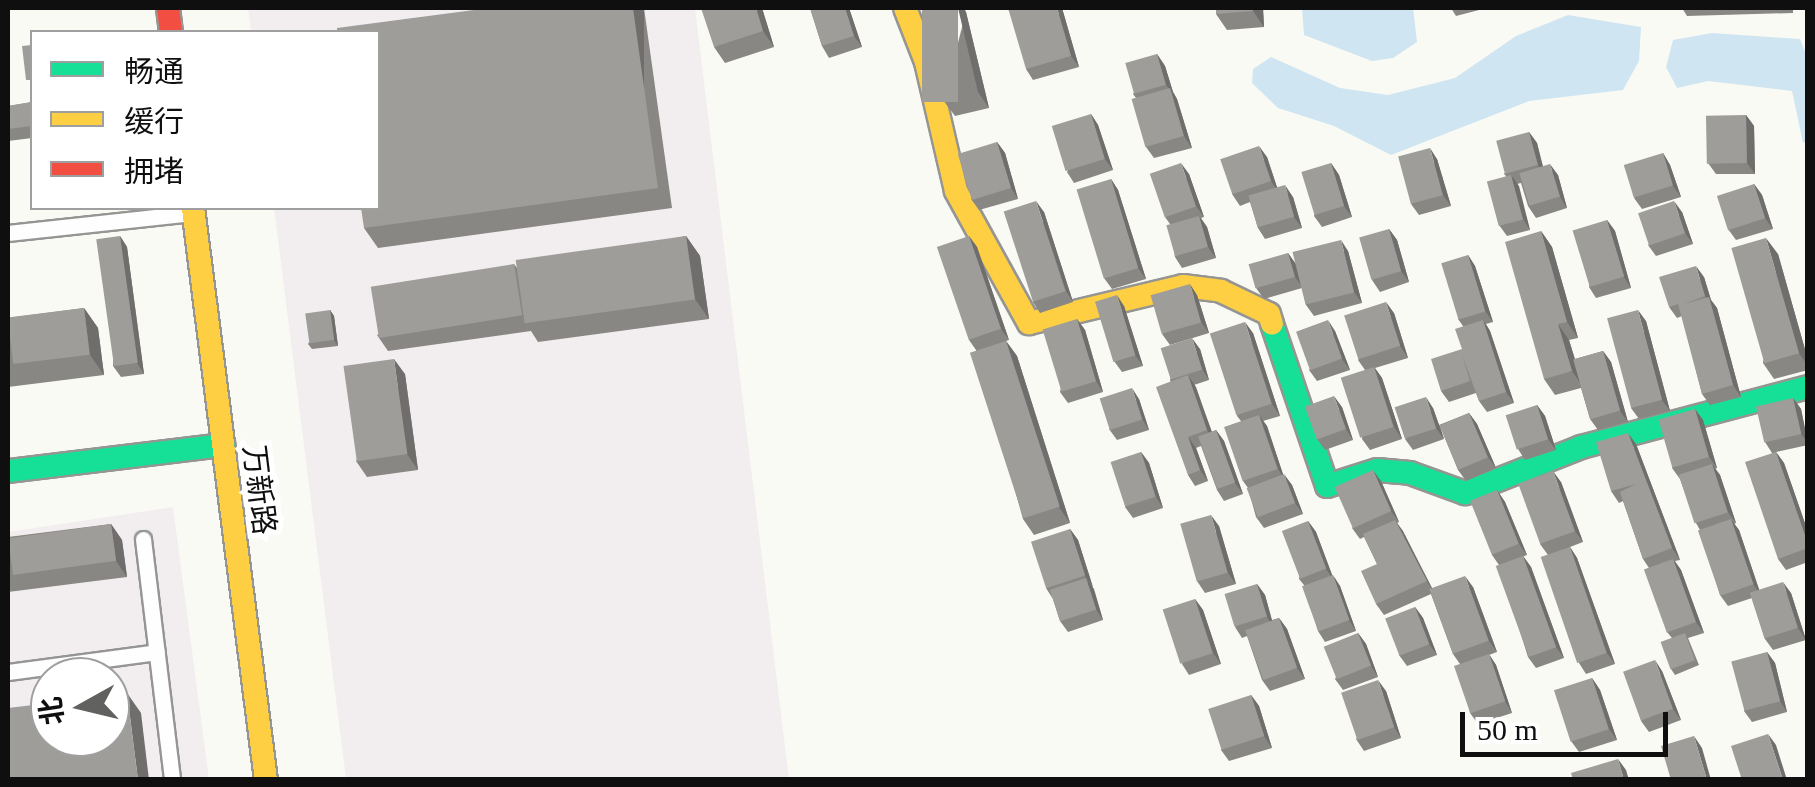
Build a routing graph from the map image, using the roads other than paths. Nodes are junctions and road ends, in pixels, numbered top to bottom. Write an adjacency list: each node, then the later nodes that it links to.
1 (905, 8): 4 (street)
2 (194, 210): 3 (lane); 5 (street, 万新路)
3 (8, 233)
4 (1808, 387)
5 (223, 444): 6 (street); 11 (street, 万新路)
6 (8, 472)
7 (143, 539): 8 (lane)
8 (157, 652): 9 (lane); 10 (lane)
9 (8, 672)
10 (172, 780)
11 (266, 780)

